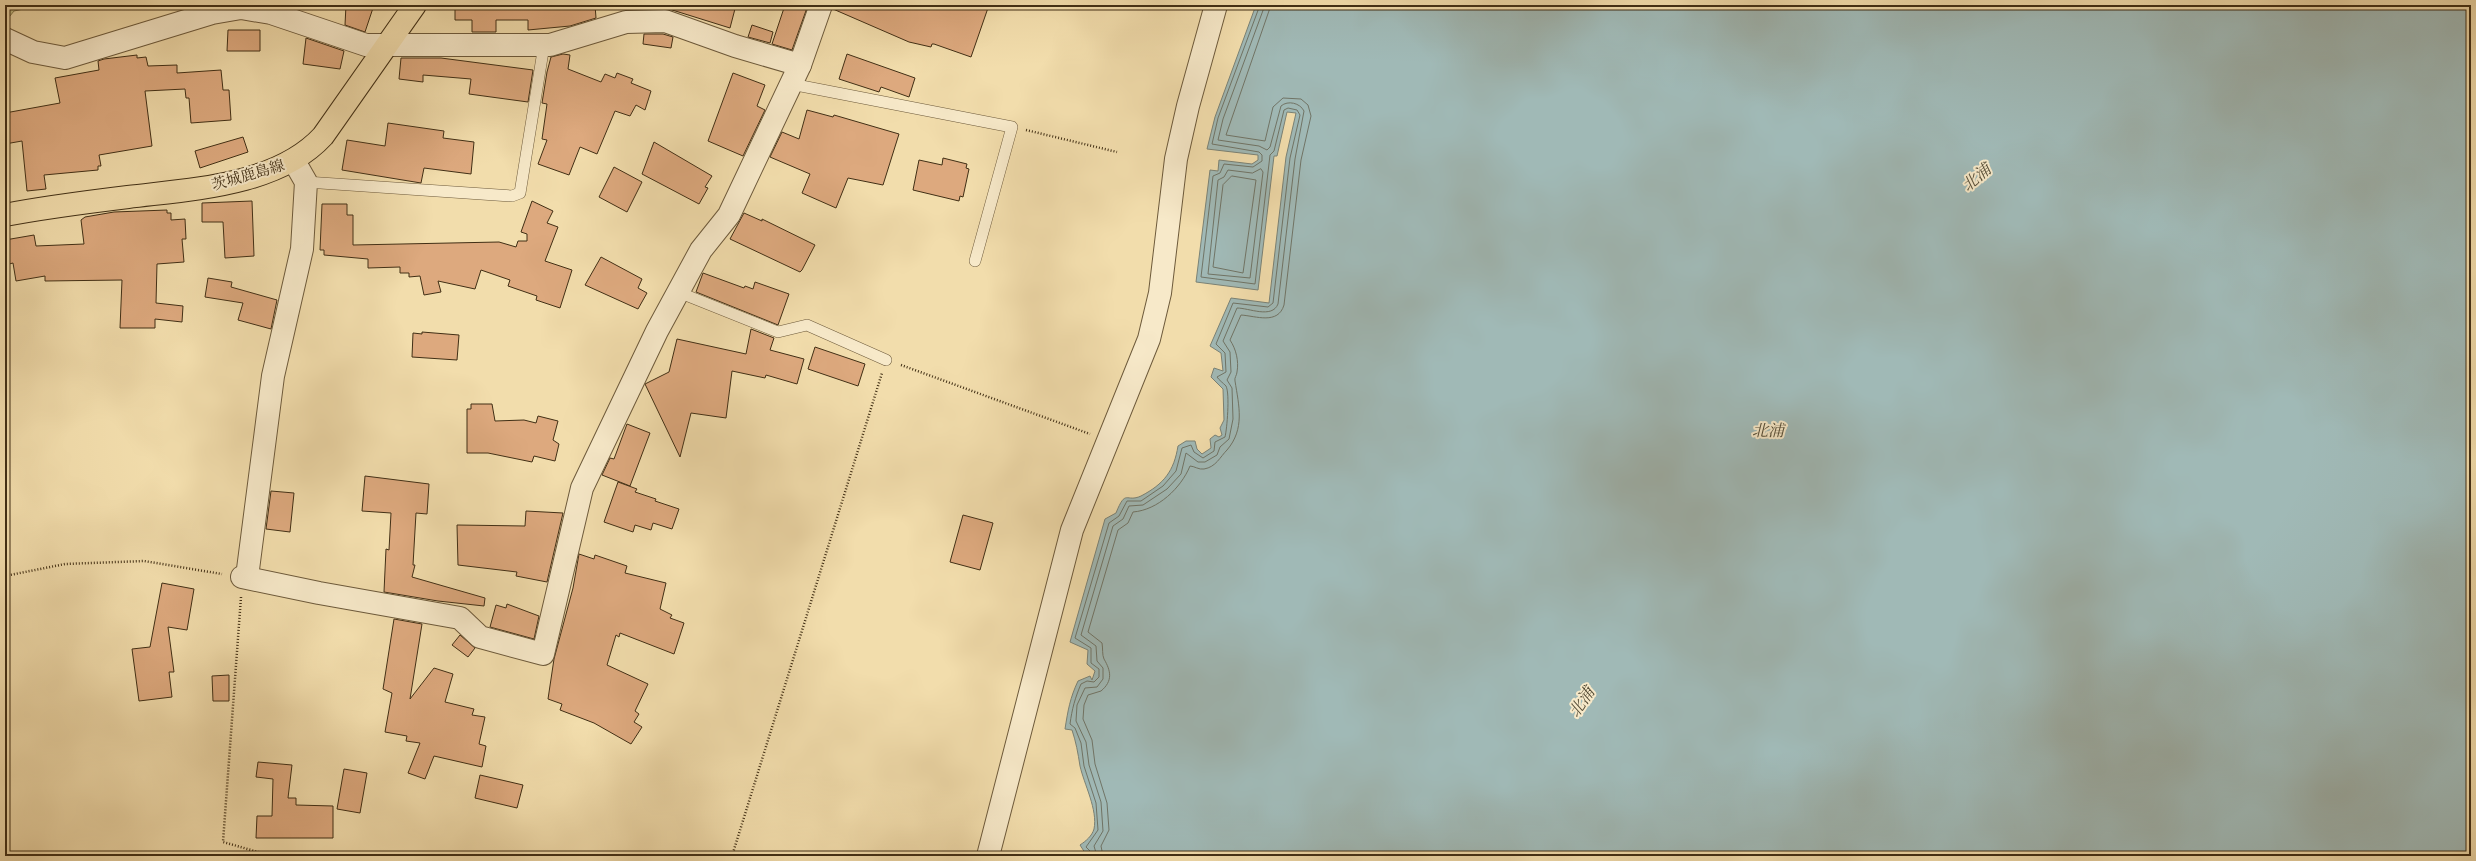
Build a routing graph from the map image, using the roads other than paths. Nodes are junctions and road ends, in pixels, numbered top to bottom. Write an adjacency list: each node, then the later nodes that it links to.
1 (415, 5): 5 (main road, 茨城鹿島線)
2 (821, 5): 7 (street)
3 (1216, 5): 14 (street)
4 (5, 39): 5 (street)
5 (387, 45): 6 (street); 8 (main road, 茨城鹿島線)
6 (544, 45): 7 (street); 9 (lane)
7 (795, 74): 11 (lane); 12 (street)
8 (294, 160): 9 (street); 10 (main road, 茨城鹿島線)
9 (306, 182): 12 (street)
10 (5, 214)
11 (975, 261)
12 (678, 292): 13 (lane)
13 (886, 360)
14 (988, 856)

